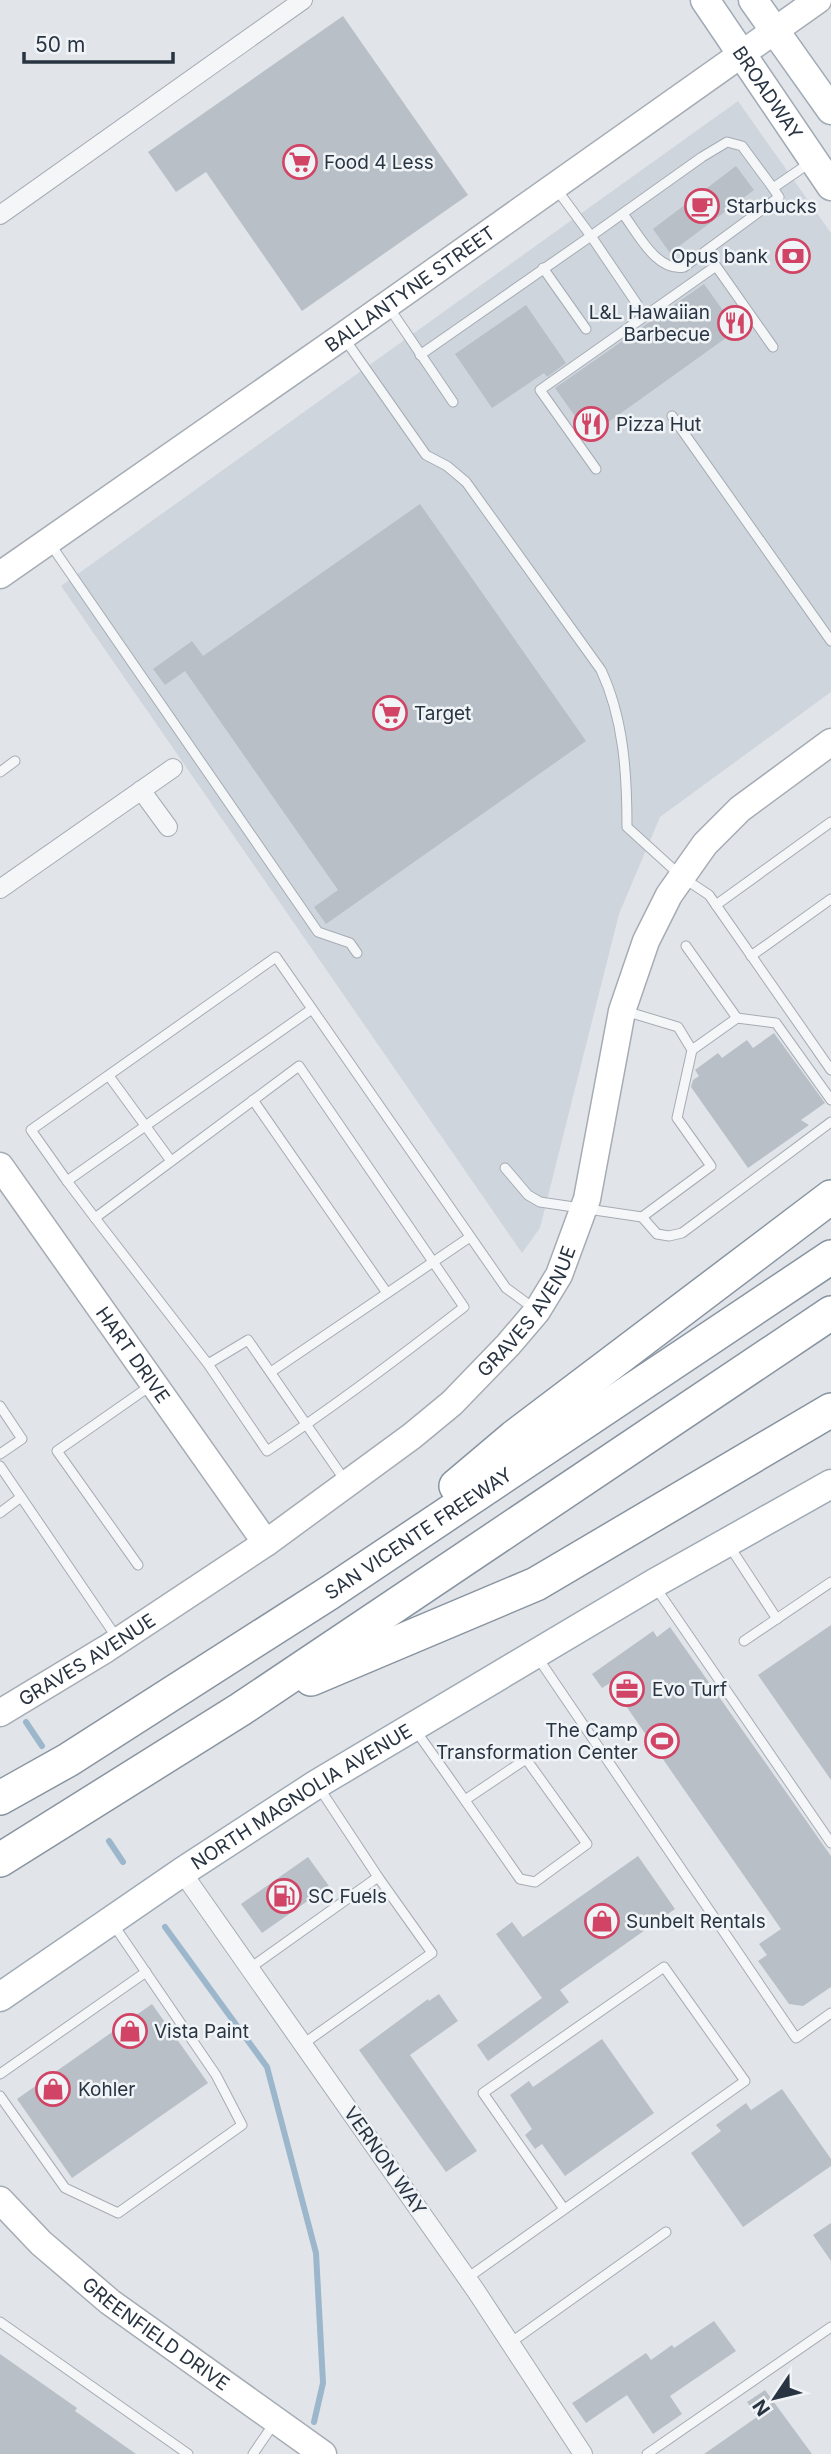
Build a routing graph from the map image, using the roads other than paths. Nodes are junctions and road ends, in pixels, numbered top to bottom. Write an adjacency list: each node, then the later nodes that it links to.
1 (303, 0): 13 (street)
2 (705, 0): 6 (main road, BROADWAY)
3 (753, 0): 5 (main road, BROADWAY)
4 (818, 0): 5 (main road, BALLANTYNE STREET)
5 (775, 30): 6 (main road, BALLANTYNE STREET); 7 (main road, BROADWAY)
6 (742, 53): 8 (main road, BROADWAY); 9 (main road, BALLANTYNE STREET)
7 (831, 110)
8 (813, 160): 10 (main road, BROADWAY); 11 (lane)
9 (554, 186): 14 (lane); 17 (main road, BALLANTYNE STREET)
10 (831, 186)
11 (773, 188): 12 (lane); 12 (lane)
12 (623, 214): 14 (lane)
13 (0, 215)
14 (591, 236): 15 (lane); 16 (lane)
15 (543, 268): 18 (lane); 21 (lane)
16 (637, 304)
17 (387, 305): 19 (main road, BALLANTYNE STREET); 21 (lane)
18 (586, 329)
19 (343, 336): 25 (main road, BALLANTYNE STREET); 35 (lane)
20 (773, 347): 24 (lane)
21 (420, 355): 22 (lane)
22 (453, 402)
23 (672, 416): 27 (lane)
24 (596, 469)
25 (48, 541): 26 (main road, BALLANTYNE STREET); 40 (lane)
26 (0, 575)
27 (831, 641)
28 (831, 742): 35 (main road, GRAVES AVENUE)
29 (15, 761): 31 (lane)
30 (173, 768): 32 (street)
31 (0, 772)
32 (141, 790): 34 (street); 36 (street)
33 (831, 822): 38 (lane)
34 (168, 827)
35 (682, 877): 38 (lane); 43 (main road, GRAVES AVENUE)
36 (0, 889)
37 (831, 899): 41 (lane)
38 (716, 905): 41 (lane)
39 (686, 946): 44 (lane)
40 (357, 953)
41 (751, 956): 46 (lane)
42 (312, 1009): 47 (lane); 51 (lane); 60 (lane)
43 (622, 1011): 45 (lane); 57 (main road, GRAVES AVENUE)
44 (737, 1018): 45 (lane); 48 (lane)
45 (692, 1050): 58 (lane)
46 (831, 1070)
47 (109, 1076): 51 (lane); 55 (lane)
48 (831, 1100)
49 (253, 1101): 52 (lane); 62 (lane); 63 (lane)
50 (831, 1122): 58 (lane)
51 (145, 1126): 52 (lane); 55 (lane)
52 (172, 1161): 59 (lane)
53 (0, 1166): 69 (main road, HART DRIVE)
54 (505, 1168): 57 (lane)
55 (67, 1181): 59 (lane)
56 (831, 1197): 85 (highway)
57 (583, 1209): 58 (lane); 64 (main road, GRAVES AVENUE)
58 (642, 1217)
59 (95, 1218): 67 (lane)
60 (470, 1237): 62 (lane); 64 (lane)
61 (831, 1257): 85 (highway, SAN VICENTE FREEWAY)
62 (433, 1262): 63 (lane); 72 (lane)
63 (387, 1293): 68 (lane)
64 (537, 1311): 75 (main road, GRAVES AVENUE)
65 (831, 1313): 77 (highway)
66 (831, 1333): 77 (highway)
67 (208, 1364): 68 (lane); 72 (lane)
68 (271, 1372): 72 (lane)
69 (154, 1383): 81 (main road, HART DRIVE); 82 (lane)
70 (0, 1406): 73 (lane)
71 (831, 1410): 90 (highway)
72 (307, 1424): 75 (lane)
73 (0, 1454)
74 (0, 1466): 78 (lane)
75 (348, 1483): 81 (main road, GRAVES AVENUE)
76 (831, 1484): 80 (main road, NORTH MAGNOLIA AVENUE)
77 (571, 1486): 90 (highway)
78 (21, 1497): 79 (lane); 87 (lane)
79 (0, 1513)
80 (726, 1541): 84 (main road, NORTH MAGNOLIA AVENUE); 86 (lane)
81 (266, 1543): 87 (main road, GRAVES AVENUE)
82 (138, 1565)
83 (831, 1582): 86 (lane)
84 (653, 1584): 89 (main road, NORTH MAGNOLIA AVENUE); 96 (lane)
85 (329, 1593): 94 (highway, SAN VICENTE FREEWAY)
86 (777, 1619): 88 (lane)
87 (118, 1640): 91 (main road, GRAVES AVENUE)
88 (744, 1641)
89 (535, 1653): 92 (main road, NORTH MAGNOLIA AVENUE); 104 (lane)
90 (241, 1709): 97 (highway)
91 (0, 1713)
92 (413, 1727): 93 (main road, NORTH MAGNOLIA AVENUE); 95 (lane)
93 (317, 1784): 98 (main road, NORTH MAGNOLIA AVENUE); 99 (lane)
94 (0, 1798)
95 (465, 1800): 95 (lane)
96 (831, 1843)
97 (0, 1860)
98 (182, 1872): 100 (main road, NORTH MAGNOLIA AVENUE); 101 (street, VERNON WAY)
99 (378, 1877): 101 (lane); 105 (lane)
100 (112, 1922): 102 (lane); 103 (main road, NORTH MAGNOLIA AVENUE)
101 (250, 1968): 105 (street, VERNON WAY)
102 (146, 1972): 106 (lane); 107 (lane)
103 (0, 1997)
104 (831, 2013)
105 (303, 2044): 111 (street, VERNON WAY)
106 (0, 2074)
107 (0, 2096)
108 (0, 2200): 115 (main road, GREENFIELD DRIVE)
109 (564, 2209): 109 (lane); 111 (lane)
110 (666, 2232): 114 (lane)
111 (466, 2279): 114 (street, VERNON WAY)
112 (0, 2322): 116 (lane)
113 (831, 2327): 120 (lane)
114 (510, 2343): 119 (street, VERNON WAY)
115 (276, 2421): 117 (lane); 118 (main road, GREENFIELD DRIVE)
116 (188, 2454)
117 (253, 2454)
118 (323, 2454)
119 (583, 2454)
120 (648, 2454)

